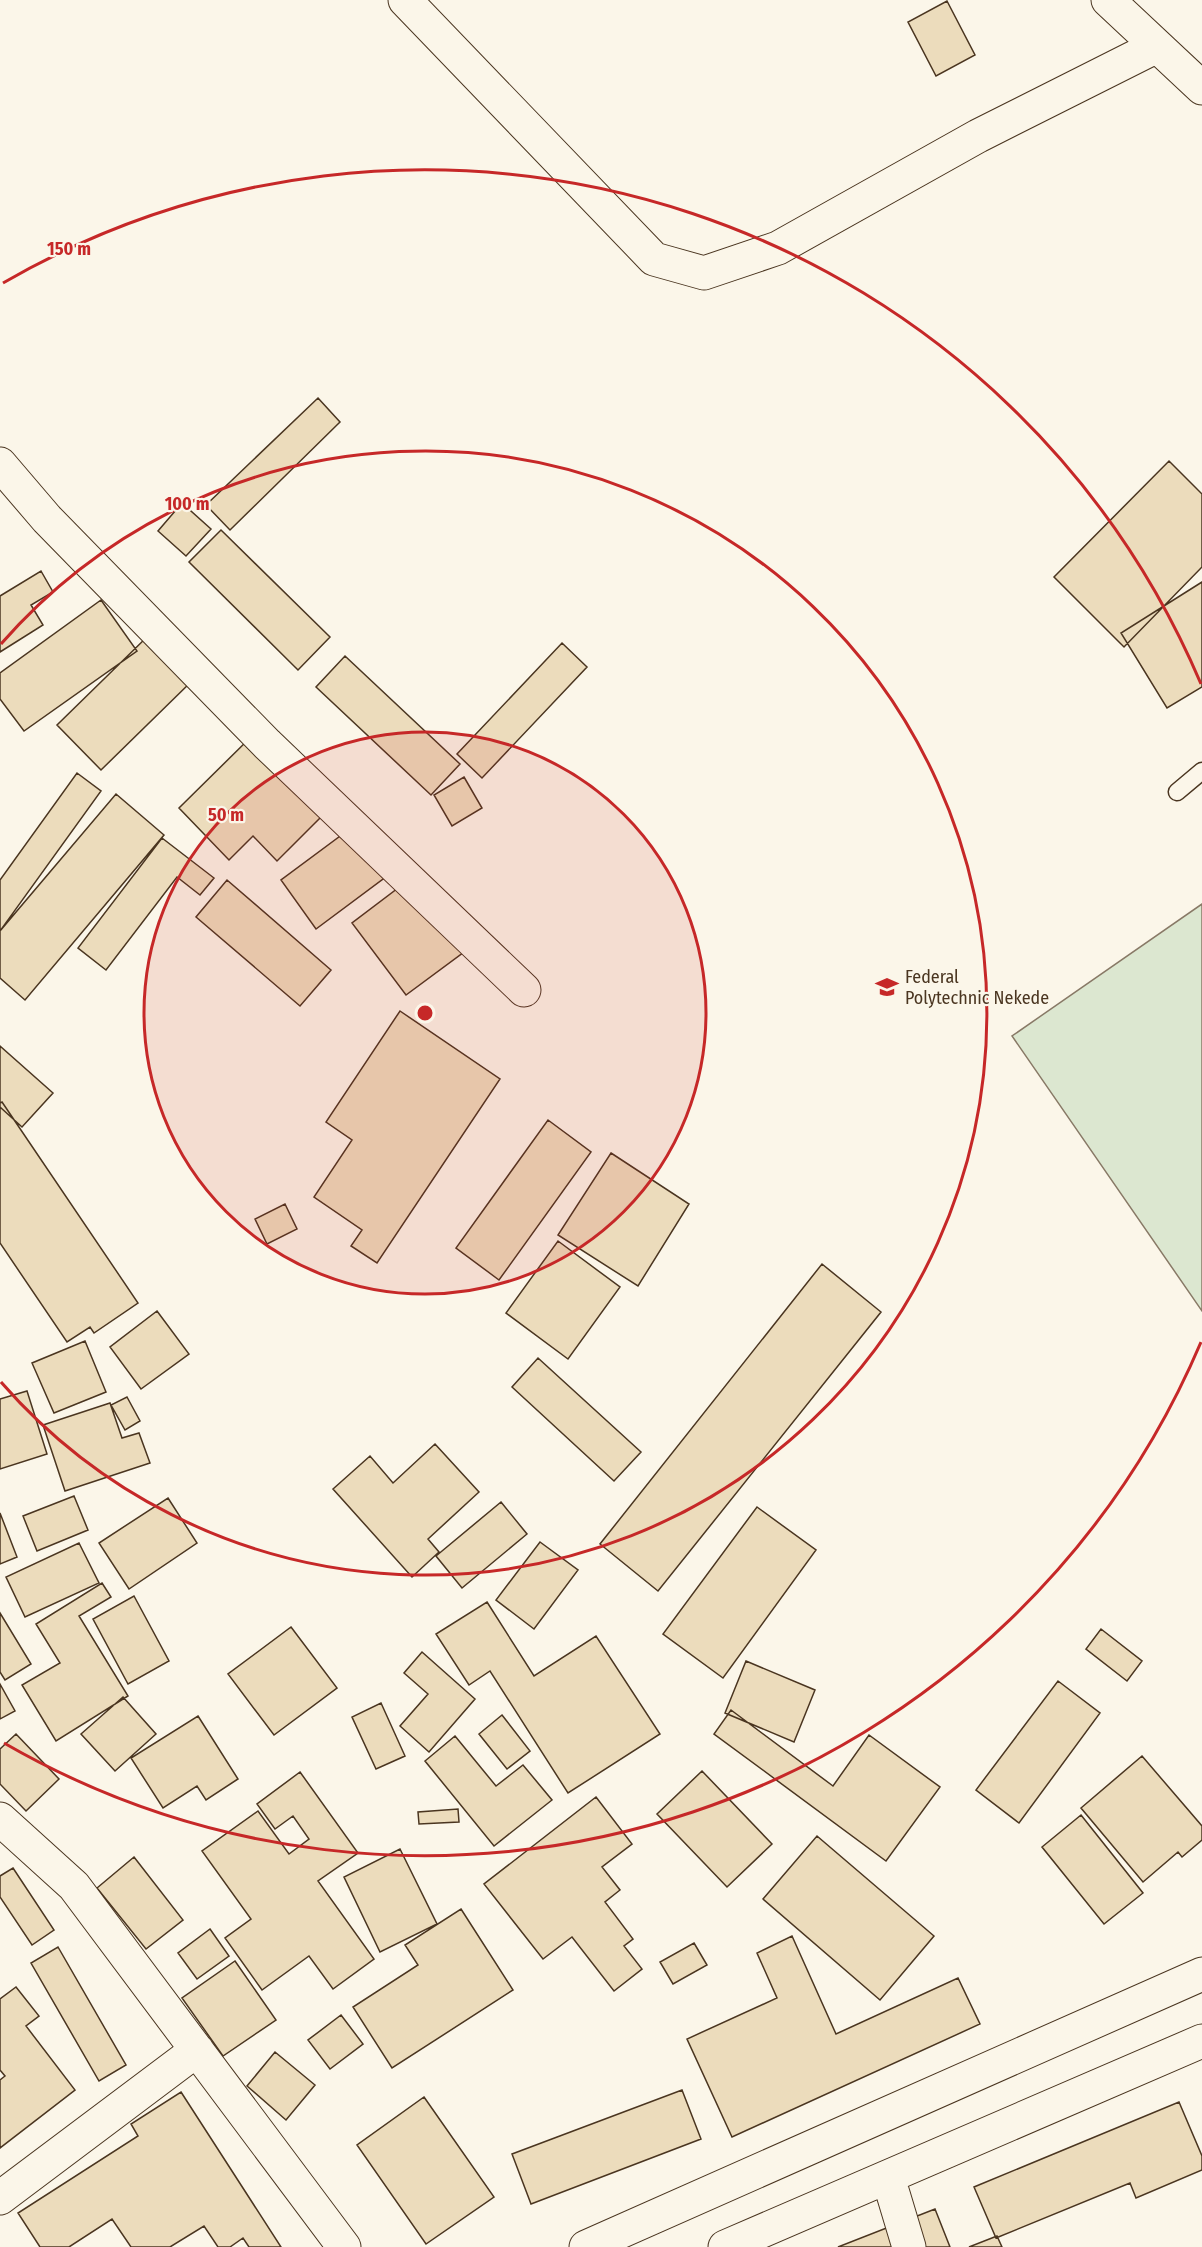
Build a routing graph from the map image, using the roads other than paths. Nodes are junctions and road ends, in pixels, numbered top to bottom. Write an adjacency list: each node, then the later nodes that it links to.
1 (405, 0): 3 (street)
2 (1108, 0): 3 (street)
3 (1157, 46): 4 (street)
4 (1202, 88)
5 (0, 464): 8 (street)
6 (1202, 771): 7 (lane)
7 (1177, 792)
8 (524, 990)
9 (0, 1819): 12 (street)
10 (1202, 1974): 16 (street)
11 (1202, 2041): 13 (street)
12 (197, 2050): 14 (street); 15 (street)
13 (888, 2176): 17 (street); 18 (street)
14 (0, 2198)
15 (344, 2247)
16 (586, 2247)
17 (725, 2247)
18 (909, 2247)

